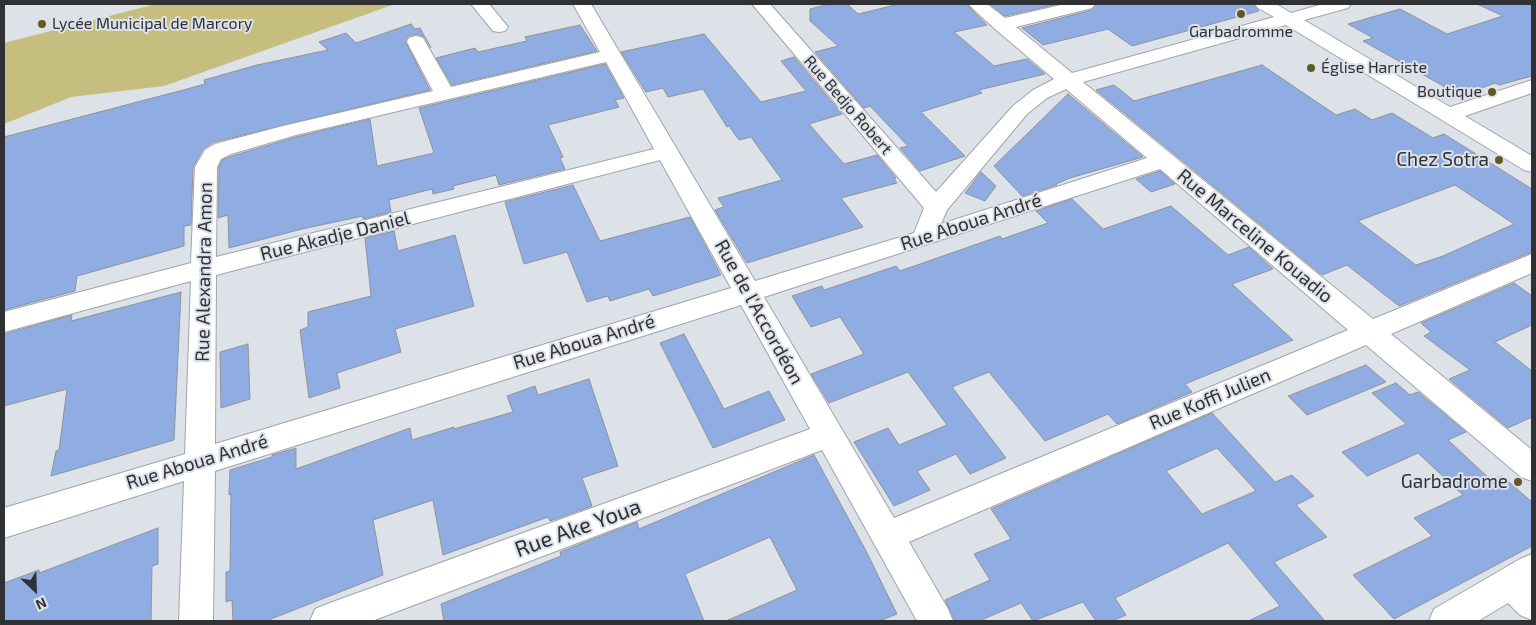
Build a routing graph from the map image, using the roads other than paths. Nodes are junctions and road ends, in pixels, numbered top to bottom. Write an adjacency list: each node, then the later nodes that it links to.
1 (480, 4): 10 (street)
2 (582, 4): 12 (street, Rue de l'Accordéon)
3 (761, 4): 21 (street, Rue Bedjo Robert)
4 (976, 4): 9 (street, Rue Marceline Kouadio)
5 (1086, 4): 9 (street)
6 (1264, 4): 8 (street)
7 (1342, 4): 8 (street)
8 (1288, 18): 13 (street); 16 (street)
9 (1002, 25): 13 (street, Rue Marceline Kouadio)
10 (499, 27)
11 (416, 42): 15 (street)
12 (612, 55): 15 (street, Rue Alexandra Amon); 18 (street, Rue de l'Accordéon)
13 (1067, 80): 19 (street, Rue Marceline Kouadio); 21 (street)
14 (1532, 86): 16 (street)
15 (445, 94): 24 (street, Rue Alexandra Amon)
16 (1447, 115): 17 (street)
17 (1523, 151): 20 (street)
18 (667, 152): 24 (street, Rue Akadje Daniel); 25 (street, Rue de l'Accordéon)
19 (1164, 160): 22 (street, Rue Aboua André); 27 (street, Rue Marceline Kouadio)
20 (1532, 166)
21 (936, 207): 22 (street)
22 (924, 238): 25 (street, Rue Aboua André)
23 (1532, 263): 27 (street, Rue Koffi Julien)
24 (204, 269): 26 (street, Rue Akadje Daniel); 29 (street, Rue Alexandra Amon)
25 (748, 291): 28 (street, Rue de l'Accordéon); 29 (street, Rue Aboua André)
26 (4, 322)
27 (1369, 332): 30 (street, Rue Marceline Kouadio); 32 (street, Rue Koffi Julien)
28 (828, 435): 32 (street, Rue de l'Accordéon); 35 (street, Rue Ake Youa)
29 (201, 461): 31 (street, Rue Aboua André); 34 (street, Rue Alexandra Amon)
30 (1529, 461)
31 (4, 523)
32 (887, 536): 36 (street, Rue de l'Accordéon)
33 (1525, 585): 37 (street)
34 (196, 621)
35 (327, 621)
36 (936, 621)
37 (1446, 621)

